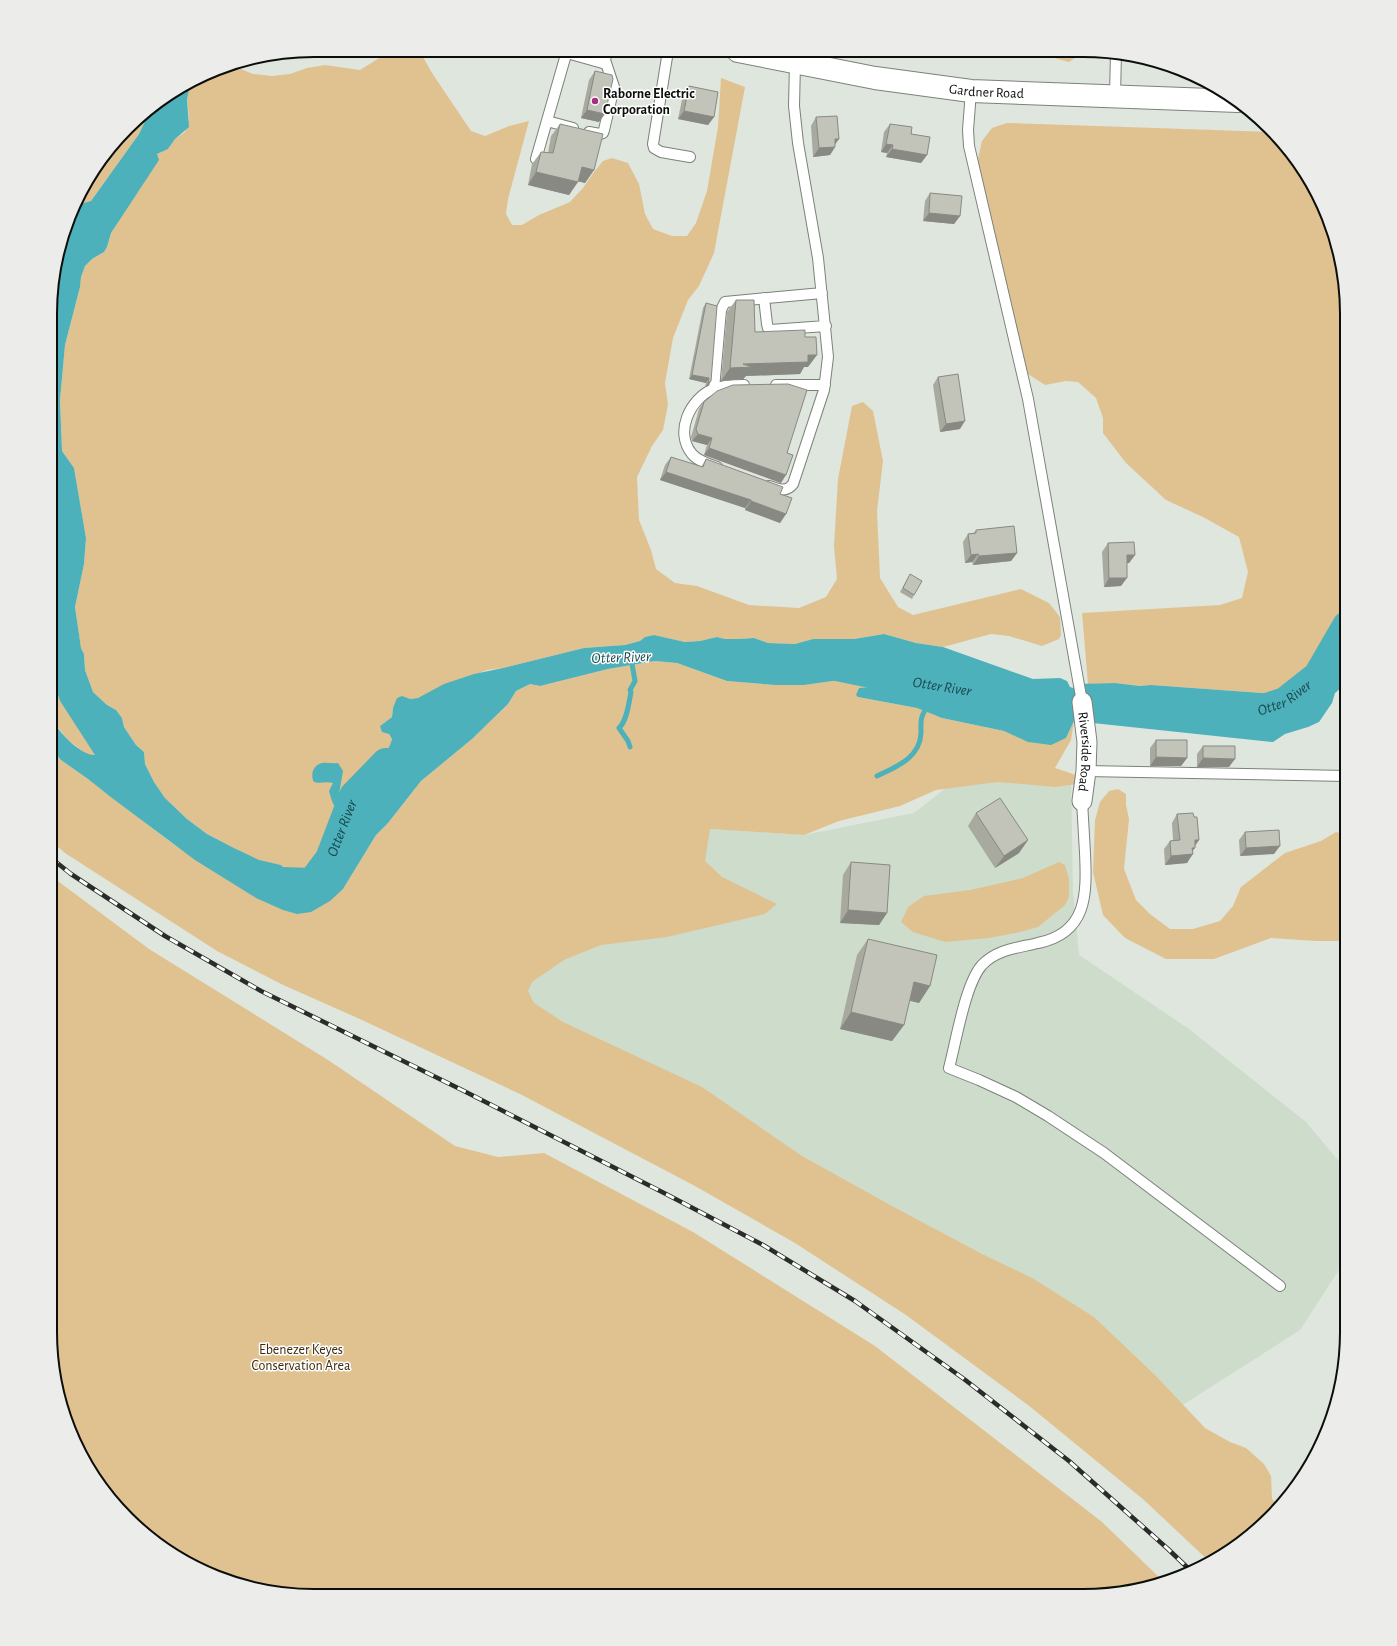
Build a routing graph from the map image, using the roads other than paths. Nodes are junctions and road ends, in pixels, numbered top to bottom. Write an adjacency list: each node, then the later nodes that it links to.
1 (566, 57): 12 (lane)
2 (583, 57): 8 (lane)
3 (607, 57): 8 (lane)
4 (667, 57): 13 (lane)
5 (766, 57): 7 (main road, Gardner Road)
6 (1116, 59): 10 (lane)
7 (795, 63): 9 (main road, Gardner Road); 15 (lane)
8 (606, 64): 12 (lane)
9 (971, 91): 10 (main road, Gardner Road); 22 (lane)
10 (1115, 96): 11 (main road, Gardner Road)
11 (1227, 101)
12 (547, 121): 14 (lane)
13 (690, 157)
14 (536, 159)
15 (822, 294): 16 (lane); 17 (lane)
16 (764, 298): 17 (lane); 19 (lane)
17 (826, 326): 18 (lane)
18 (825, 385): 19 (lane); 21 (lane)
19 (714, 389): 20 (lane)
20 (727, 471)
21 (763, 484)
22 (1082, 702): 23 (street, Riverside Road)
23 (1086, 771): 24 (lane); 25 (street, Riverside Road)
24 (1340, 776)
25 (1082, 802): 26 (lane)
26 (1280, 1286)

